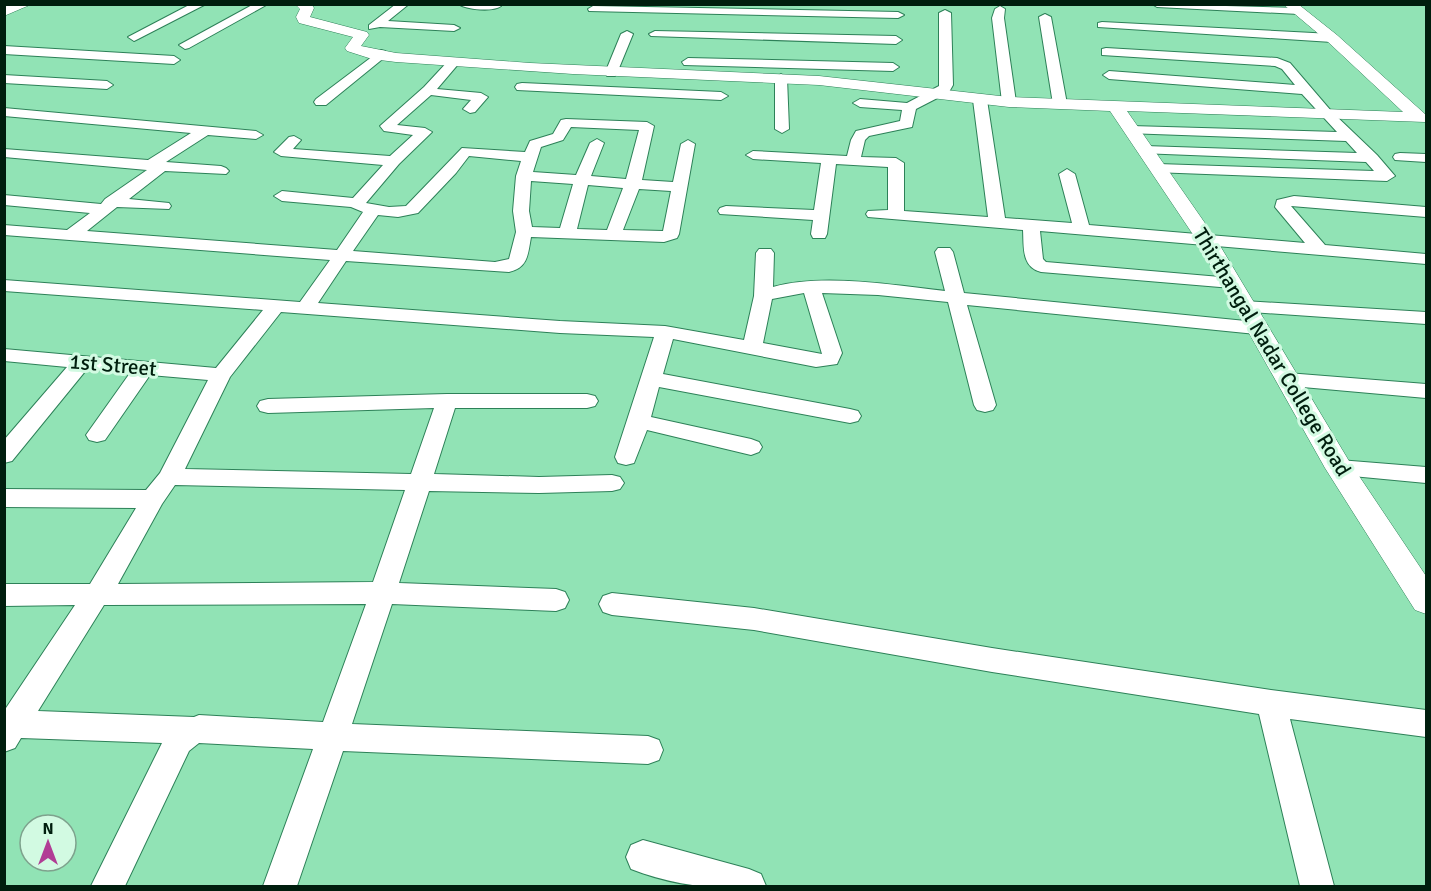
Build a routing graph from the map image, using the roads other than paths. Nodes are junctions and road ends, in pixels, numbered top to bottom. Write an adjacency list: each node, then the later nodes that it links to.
1 (26, 4): 12 (street)
2 (201, 4): 27 (street)
3 (263, 4): 29 (street)
4 (301, 4): 23 (street)
5 (404, 4): 18 (street)
6 (463, 4): 8 (street)
7 (1157, 4): 9 (street)
8 (496, 6)
9 (1294, 8): 28 (street)
10 (593, 9): 13 (street)
11 (1000, 9): 55 (street)
12 (4, 12)
13 (703, 13): 17 (street); 20 (street); 26 (street)
14 (945, 13): 49 (street)
15 (898, 15): 20 (street)
16 (1045, 17): 57 (street)
17 (601, 21)
18 (378, 24): 22 (street); 23 (street)
19 (1102, 25): 28 (street)
20 (796, 26): 21 (street); 26 (street); 30 (street); 32 (street); 42 (street)
21 (860, 27)
22 (454, 28)
23 (362, 34): 35 (street)
24 (627, 34): 41 (street)
25 (655, 34): 26 (street)
26 (695, 36): 39 (street)
27 (134, 37)
28 (1332, 38): 62 (street)
29 (185, 45)
30 (896, 47)
31 (4, 50): 34 (street)
32 (772, 50)
33 (1106, 52): 48 (street)
34 (78, 54): 36 (street); 40 (street)
35 (381, 54): 37 (street); 53 (street)
36 (174, 60)
37 (454, 62): 41 (street); 47 (street)
38 (894, 67): 42 (street)
39 (682, 71): 41 (street); 42 (street); 50 (street)
40 (50, 72): 44 (street); 45 (street); 56 (street)
41 (611, 73)
42 (790, 74): 49 (street); 63 (street)
43 (1109, 75): 48 (street)
44 (4, 79)
45 (107, 85)
46 (522, 87): 50 (street)
47 (429, 90): 60 (street); 79 (street)
48 (1305, 90): 61 (street)
49 (939, 93): 52 (street); 59 (street)
50 (667, 94): 51 (street)
51 (721, 96)
52 (980, 100): 55 (street); 98 (street)
53 (321, 102)
54 (860, 102): 59 (street)
55 (1009, 102): 57 (street)
56 (11, 104): 64 (street)
57 (1060, 104): 58 (street)
58 (1114, 105): 61 (street); 65 (street, Thirthangal Nadar College Road)
59 (909, 107): 80 (street)
60 (470, 109)
61 (1327, 115): 62 (street); 67 (street)
62 (1423, 118)
63 (782, 129)
64 (204, 130): 66 (street); 81 (street)
65 (1131, 130): 67 (street); 78 (street, Thirthangal Nadar College Road)
66 (256, 135)
67 (1350, 137): 75 (street)
68 (294, 141): 79 (street)
69 (597, 143): 85 (street)
70 (688, 144): 87 (street)
71 (4, 153): 81 (street)
72 (753, 155): 77 (street)
73 (530, 157): 84 (street); 86 (street); 92 (street)
74 (1400, 157): 76 (street)
75 (1372, 158): 78 (street); 78 (street)
76 (1426, 158)
77 (829, 160): 80 (street); 96 (street)
78 (1152, 160): 107 (street, Thirthangal Nadar College Road)
79 (394, 161): 92 (street)
80 (853, 161): 97 (street)
81 (155, 166): 82 (street); 90 (street)
82 (221, 171)
83 (1067, 174): 100 (street)
84 (524, 176): 85 (street); 102 (street)
85 (582, 179): 86 (street); 103 (street)
86 (633, 183): 87 (street); 106 (street)
87 (681, 186): 106 (street)
88 (282, 196): 92 (street)
89 (4, 200): 90 (street)
90 (107, 205): 91 (street); 105 (street)
91 (163, 206)
92 (365, 207): 111 (street)
93 (726, 211): 96 (street)
94 (1426, 212): 108 (street)
95 (874, 214): 97 (street)
96 (822, 215): 104 (street)
97 (896, 215): 98 (street)
98 (997, 224): 99 (street)
99 (1031, 225): 100 (street); 113 (street)
100 (1082, 229): 107 (street)
101 (4, 230): 105 (street)
102 (524, 232): 103 (street); 111 (street)
103 (567, 234): 106 (street)
104 (819, 234)
105 (70, 235): 111 (street)
106 (613, 235)
107 (1206, 239): 108 (street); 113 (street, Thirthangal Nadar College Road)
108 (1320, 250): 112 (street)
109 (944, 252): 117 (street)
110 (765, 253): 116 (street)
111 (342, 254): 120 (street)
112 (1426, 259)
113 (1232, 284): 119 (street, Thirthangal Nadar College Road)
114 (4, 285): 118 (street)
115 (811, 287): 116 (street); 117 (street); 124 (street)
116 (763, 296): 124 (street)
117 (957, 298): 122 (street); 134 (street)
118 (276, 306): 120 (street); 128 (street)
119 (1244, 306): 121 (street); 122 (street, Thirthangal Nadar College Road)
120 (305, 308): 123 (street)
121 (1426, 318)
122 (1256, 328): 130 (street, Thirthangal Nadar College Road)
123 (665, 332): 124 (street); 129 (street)
124 (752, 347)
125 (4, 355): 126 (street, 1st Street)
126 (82, 362): 127 (street, 1st Street); 140 (street)
127 (144, 368): 128 (street, 1st Street); 138 (street)
128 (221, 375): 144 (street)
129 (652, 379): 136 (street); 137 (street)
130 (1287, 380): 131 (street); 142 (street, Thirthangal Nadar College Road)
131 (1426, 391)
132 (447, 401): 133 (street); 135 (street); 145 (street)
133 (587, 401)
134 (985, 405)
135 (268, 406)
136 (850, 416)
137 (639, 421): 139 (street); 141 (street)
138 (97, 435)
139 (751, 447)
140 (4, 455)
141 (626, 457)
142 (1340, 468): 143 (street); 153 (street, Thirthangal Nadar College Road)
143 (1426, 475)
144 (169, 477): 145 (street); 148 (street)
145 (418, 483): 146 (street); 149 (street)
146 (612, 483)
147 (4, 498): 148 (street)
148 (153, 499): 151 (street)
149 (383, 593): 151 (street); 152 (street); 159 (street)
150 (4, 595): 151 (street)
151 (96, 596): 156 (street)
152 (556, 600)
153 (1426, 602)
154 (612, 604): 155 (street)
155 (1270, 703): 157 (street); 165 (street)
156 (11, 722): 158 (street)
157 (1426, 724)
158 (192, 730): 159 (street); 162 (street)
159 (332, 738): 160 (street); 163 (street)
160 (648, 750)
161 (643, 857): 164 (street)
162 (108, 886)
163 (280, 886)
164 (743, 886)
165 (1317, 886)

